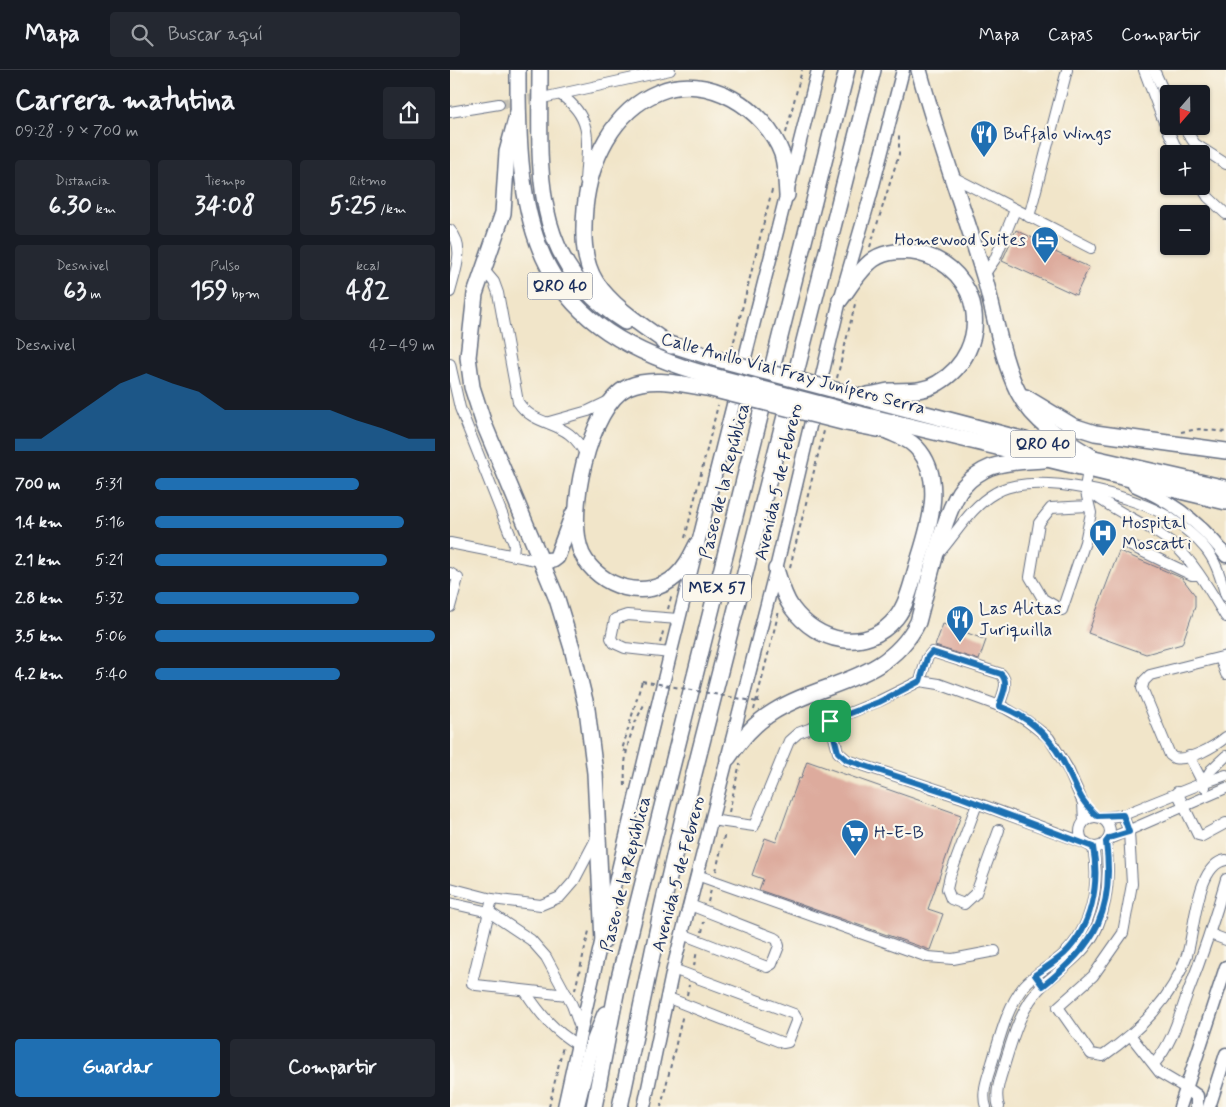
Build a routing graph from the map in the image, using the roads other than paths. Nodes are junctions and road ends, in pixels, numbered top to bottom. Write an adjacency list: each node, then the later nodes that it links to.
1 (518, 70): 17 (highway, Calle Anillo Vial Fray Junípero Serra / QRO 40)
2 (540, 70): 35 (highway, Calle Anillo Vial Fray Junípero Serra / QRO 40)
3 (670, 70): 13 (street)
4 (818, 70): 23 (main road)
5 (847, 70): 117 (highway, Paseo de la República / MEX 57)
6 (873, 70): 131 (highway, MEX 57)
7 (903, 70): 34 (main road, Avenida 5 de Febrero)
8 (919, 70): 22 (highway)
9 (1067, 70): 27 (street)
10 (1144, 70): 20 (street)
11 (1154, 70): 12 (street)
12 (1161, 85)
13 (561, 94): 14 (street); 29 (street)
14 (547, 97)
15 (499, 104): 16 (street)
16 (450, 112)
17 (518, 112): 31 (highway); 37 (highway, Calle Anillo Vial Fray Junípero Serra / QRO 40)
18 (1189, 135): 19 (street)
19 (1195, 144): 21 (street)
20 (1176, 145)
21 (1226, 164)
22 (950, 176): 25 (street); 32 (highway)
23 (786, 195): 29 (highway); 55 (main road)
24 (1207, 195): 26 (street)
25 (1015, 210): 27 (street); 32 (street)
26 (1226, 214)
27 (1028, 217): 30 (street)
28 (450, 230): 33 (street)
29 (582, 232): 35 (highway)
30 (1091, 248)
31 (483, 269): 42 (street); 61 (highway)
32 (984, 276): 38 (highway)
33 (450, 292)
34 (840, 300): 39 (highway); 62 (main road, Avenida 5 de Febrero)
35 (671, 346): 39 (highway, Calle Anillo Vial Fray Junípero Serra / QRO 40, bridge)
36 (450, 364): 59 (street)
37 (710, 382): 40 (highway); 41 (highway, Calle Anillo Vial Fray Junípero Serra / QRO 40, bridge)
38 (1018, 392): 45 (highway); 48 (highway)
39 (856, 395): 48 (highway, Calle Anillo Vial Fray Junípero Serra / QRO 40)
40 (611, 400): 42 (street); 46 (highway)
41 (849, 417): 43 (highway); 44 (highway, Calle Anillo Vial Fray Junípero Serra / QRO 40)
42 (549, 422): 46 (street)
43 (889, 432): 44 (highway); 62 (highway)
44 (998, 447): 47 (highway, Calle Anillo Vial Fray Junípero Serra / QRO 40)
45 (1226, 451)
46 (587, 458): 54 (highway)
47 (1044, 460): 48 (highway, Calle Anillo Vial Fray Junípero Serra / QRO 40); 58 (highway)
48 (1091, 464): 49 (highway, Calle Anillo Vial Fray Junípero Serra / QRO 40); 50 (street); 51 (highway, Calle Anillo Vial Fray Junípero Serra / QRO 40)
49 (1113, 476): 52 (highway, Calle Anillo Vial Fray Junípero Serra / QRO 40); 60 (main road)
50 (1085, 488): 53 (street); 58 (street); 63 (street); 65 (street)
51 (1226, 488)
52 (1226, 502)
53 (1088, 506): 53 (street)
54 (576, 507): 55 (highway); 61 (highway)
55 (697, 544): 69 (main road)
56 (450, 545): 59 (street)
57 (1130, 546): 65 (street)
58 (937, 554): 79 (highway)
59 (514, 555): 61 (street)
60 (1226, 556)
61 (541, 561): 96 (highway)
62 (776, 569): 79 (main road, Avenida 5 de Febrero)
63 (1218, 571): 65 (street); 66 (street)
64 (450, 572): 67 (street)
65 (1202, 577): 68 (street)
66 (1226, 596)
67 (450, 607)
68 (1226, 617)
69 (678, 619): 70 (main road); 70 (street)
70 (670, 653): 112 (main road)
71 (1223, 657): 72 (street); 77 (street)
72 (1226, 674)
73 (920, 681): 74 (street); 74 (street); 75 (street)
74 (999, 706): 85 (street)
75 (830, 721): 86 (street); 90 (street)
76 (1226, 737): 77 (street)
77 (1189, 756): 81 (street)
78 (1226, 756): 81 (street)
79 (728, 758): 90 (main road, Avenida 5 de Febrero)
80 (1226, 775): 81 (street)
81 (1203, 783): 83 (street); 84 (street)
82 (1226, 788): 84 (street)
83 (1177, 792): 87 (street); 88 (street)
84 (1210, 794): 87 (street)
85 (1083, 803): 89 (street); 91 (street)
86 (977, 804): 93 (street); 95 (street)
87 (1185, 807): 92 (street); 94 (street)
88 (1123, 815): 89 (street); 94 (street)
89 (1100, 817): 91 (street); 97 (street)
90 (712, 820): 100 (main road, Avenida 5 de Febrero)
91 (1083, 823): 95 (street); 98 (street)
92 (1226, 824)
93 (999, 830)
94 (1129, 832): 97 (street); 123 (street)
95 (1060, 835): 98 (street)
96 (596, 839): 103 (street); 112 (highway)
97 (1108, 840): 98 (street); 108 (street)
98 (1089, 845): 107 (street)
99 (1226, 860): 123 (street)
100 (697, 876): 105 (main road, Avenida 5 de Febrero); 113 (street)
101 (1226, 879): 110 (street)
102 (450, 888): 103 (street)
103 (492, 898): 106 (street)
104 (450, 903): 106 (street)
105 (690, 905): 109 (main road, Avenida 5 de Febrero); 109 (street)
106 (489, 912): 119 (street); 120 (street)
107 (1084, 924): 108 (street); 116 (street)
108 (1097, 929): 118 (street)
109 (682, 934): 115 (main road, Avenida 5 de Febrero)
110 (1210, 934): 111 (street); 126 (street)
111 (1226, 940)
112 (602, 942): 122 (main road)
113 (995, 951)
114 (1226, 967): 127 (main road)
115 (673, 969): 121 (main road, Avenida 5 de Febrero); 121 (street)
116 (1035, 975): 118 (street); 133 (street)
117 (619, 978): 129 (highway); 130 (highway, Paseo de la República / MEX 57)
118 (1043, 986): 134 (street)
119 (525, 991): 120 (street); 124 (street)
120 (567, 995): 122 (street)
121 (666, 997): 132 (main road, Avenida 5 de Febrero)
122 (581, 1030): 124 (main road)
123 (1131, 1036): 126 (street)
124 (578, 1045): 128 (main road)
125 (1226, 1054): 137 (main road)
126 (1154, 1064): 127 (street)
127 (1187, 1089): 135 (main road); 136 (main road)
128 (564, 1107)
129 (576, 1107)
130 (594, 1107)
131 (620, 1107)
132 (644, 1107)
133 (986, 1107)
134 (999, 1107)
135 (1180, 1107)
136 (1197, 1107)
137 (1209, 1107)

